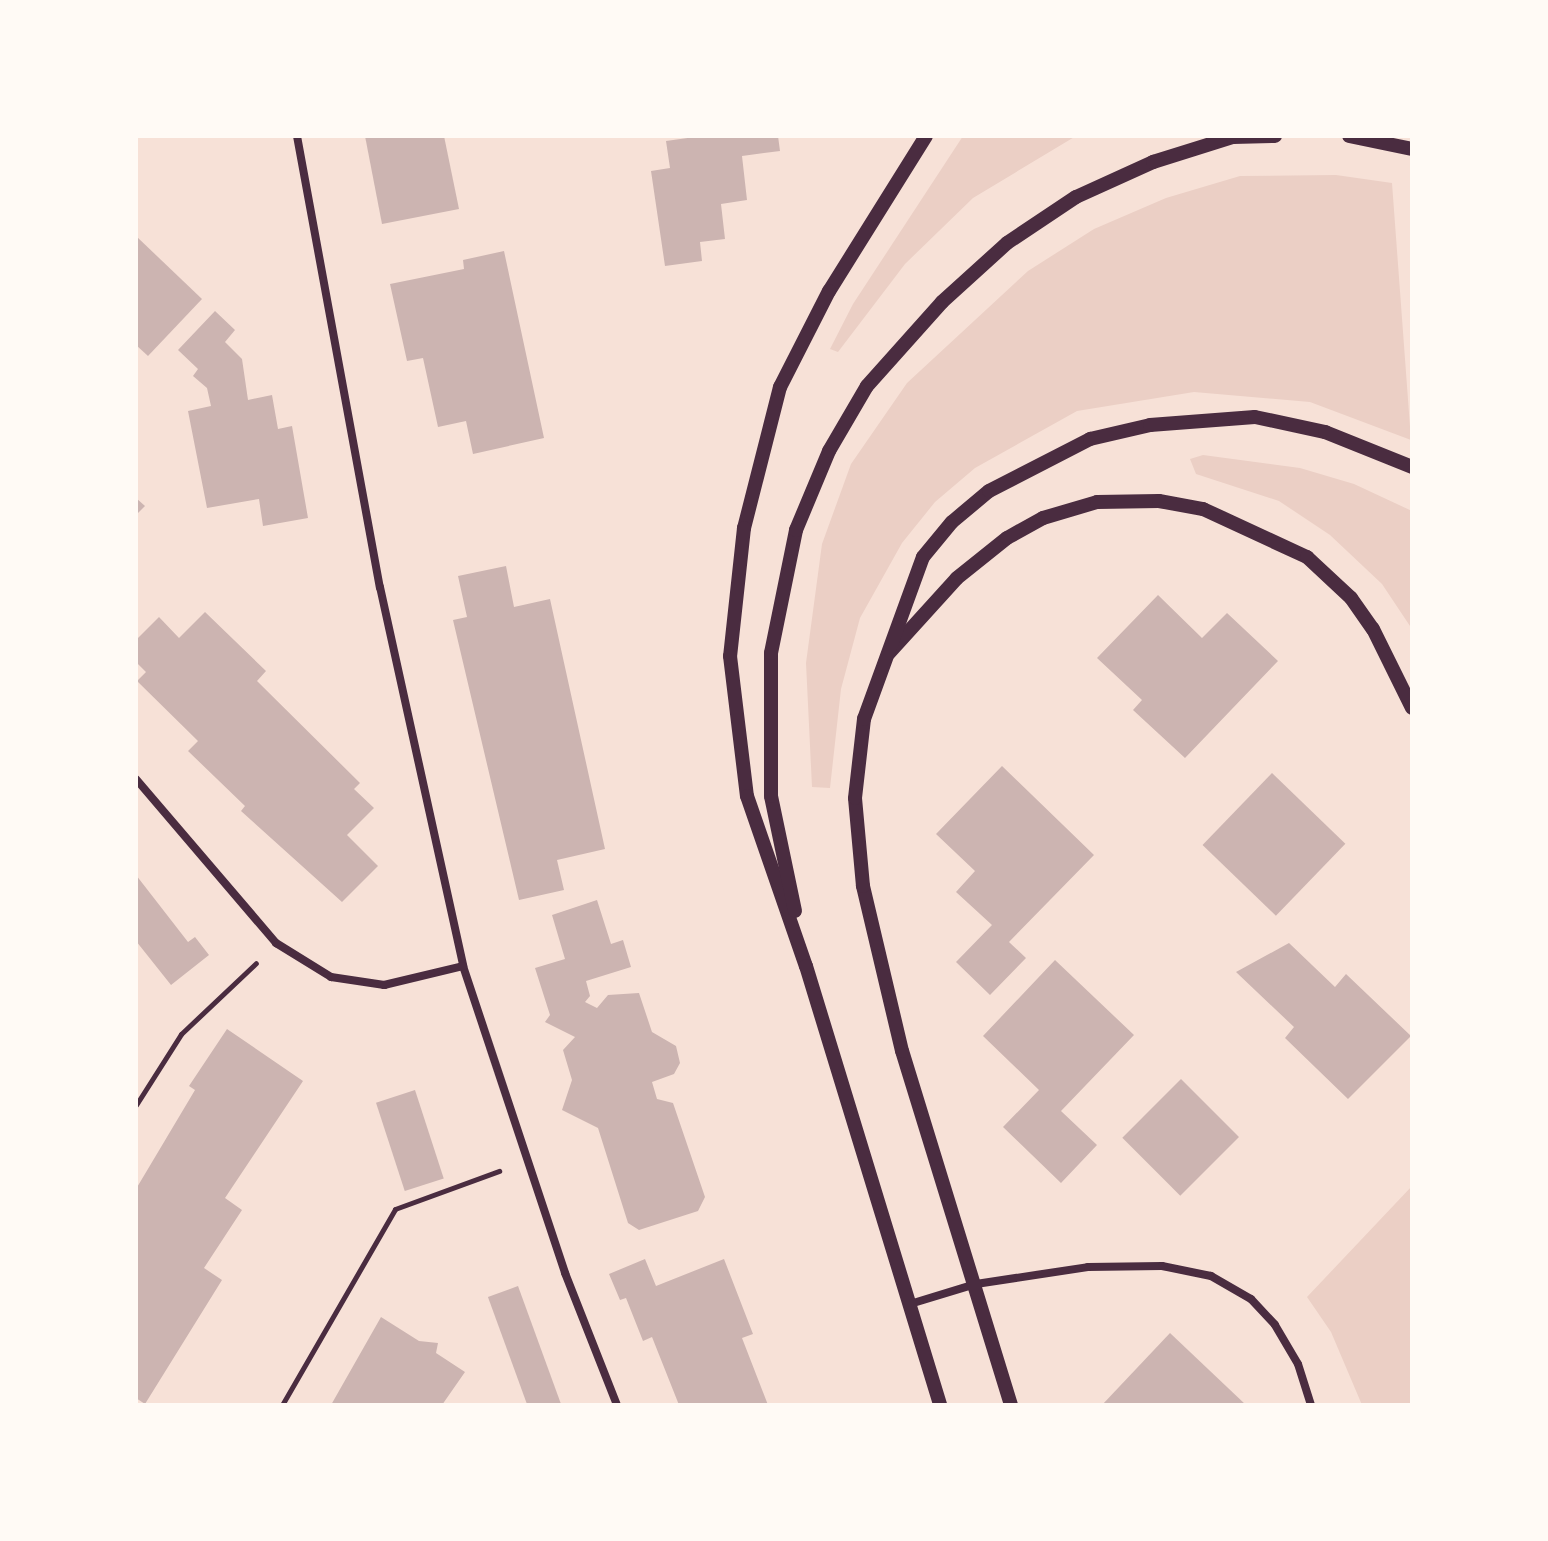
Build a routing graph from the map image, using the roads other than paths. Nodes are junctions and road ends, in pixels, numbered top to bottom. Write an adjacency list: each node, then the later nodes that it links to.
1 (297, 136): 10 (street)
2 (926, 136): 11 (street)
3 (1275, 136): 11 (street)
4 (1349, 136): 5 (street)
5 (1412, 149)
6 (1412, 467): 7 (street)
7 (881, 662): 8 (street); 12 (street)
8 (1412, 708)
9 (136, 779): 10 (street)
10 (463, 966): 14 (street)
11 (806, 966): 13 (street)
12 (976, 1284): 13 (street); 16 (street); 17 (street)
13 (910, 1304): 15 (street)
14 (617, 1405)
15 (940, 1405)
16 (1011, 1405)
17 (1311, 1405)

